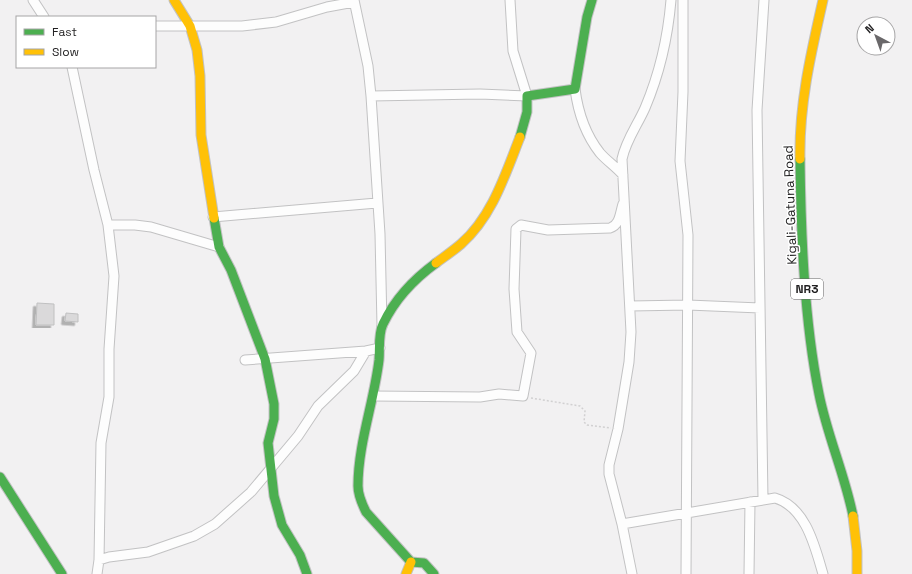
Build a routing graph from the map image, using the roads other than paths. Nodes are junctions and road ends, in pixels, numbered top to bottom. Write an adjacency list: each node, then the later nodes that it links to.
1 (33, 0): 10 (street)
2 (174, 0): 12 (main road)
3 (510, 0): 16 (street)
4 (592, 0): 14 (main road)
5 (670, 0): 17 (street)
6 (683, 0): 23 (street)
7 (764, 0): 25 (street)
8 (823, 0): 49 (main road, Kigali-Gatuna Road / NR3)
9 (354, 1): 12 (street); 15 (street)
10 (43, 16)
11 (156, 26): 12 (street)
12 (190, 26): 20 (main road)
13 (72, 68): 21 (street)
14 (575, 89): 16 (main road); 17 (street)
15 (371, 96): 16 (street); 19 (street)
16 (527, 96): 26 (main road)
17 (623, 175): 18 (street)
18 (625, 199): 24 (street); 31 (street)
19 (378, 203): 20 (street); 26 (street)
20 (213, 217): 22 (main road)
21 (108, 225): 22 (street); 38 (street)
22 (219, 247): 29 (main road)
23 (688, 305): 24 (street); 25 (street); 36 (street)
24 (630, 306): 37 (street)
25 (760, 308): 34 (street)
26 (382, 326): 27 (main road)
27 (380, 348): 28 (street); 31 (main road)
28 (366, 351): 29 (street); 32 (street)
29 (265, 359): 30 (street); 32 (main road)
30 (246, 360)
31 (373, 396): 39 (main road)
32 (271, 467): 38 (street); 42 (main road)
33 (0, 477): 40 (main road)
34 (763, 499): 35 (street); 48 (street)
35 (750, 502): 36 (street); 47 (street)
36 (687, 512): 37 (street); 46 (street)
37 (622, 524): 45 (street)
38 (99, 560): 41 (street)
39 (411, 562): 43 (main road); 44 (main road)
40 (62, 574)
41 (97, 574)
42 (307, 574)
43 (406, 574)
44 (434, 574)
45 (632, 574)
46 (686, 574)
47 (749, 574)
48 (823, 574)
49 (857, 574)

